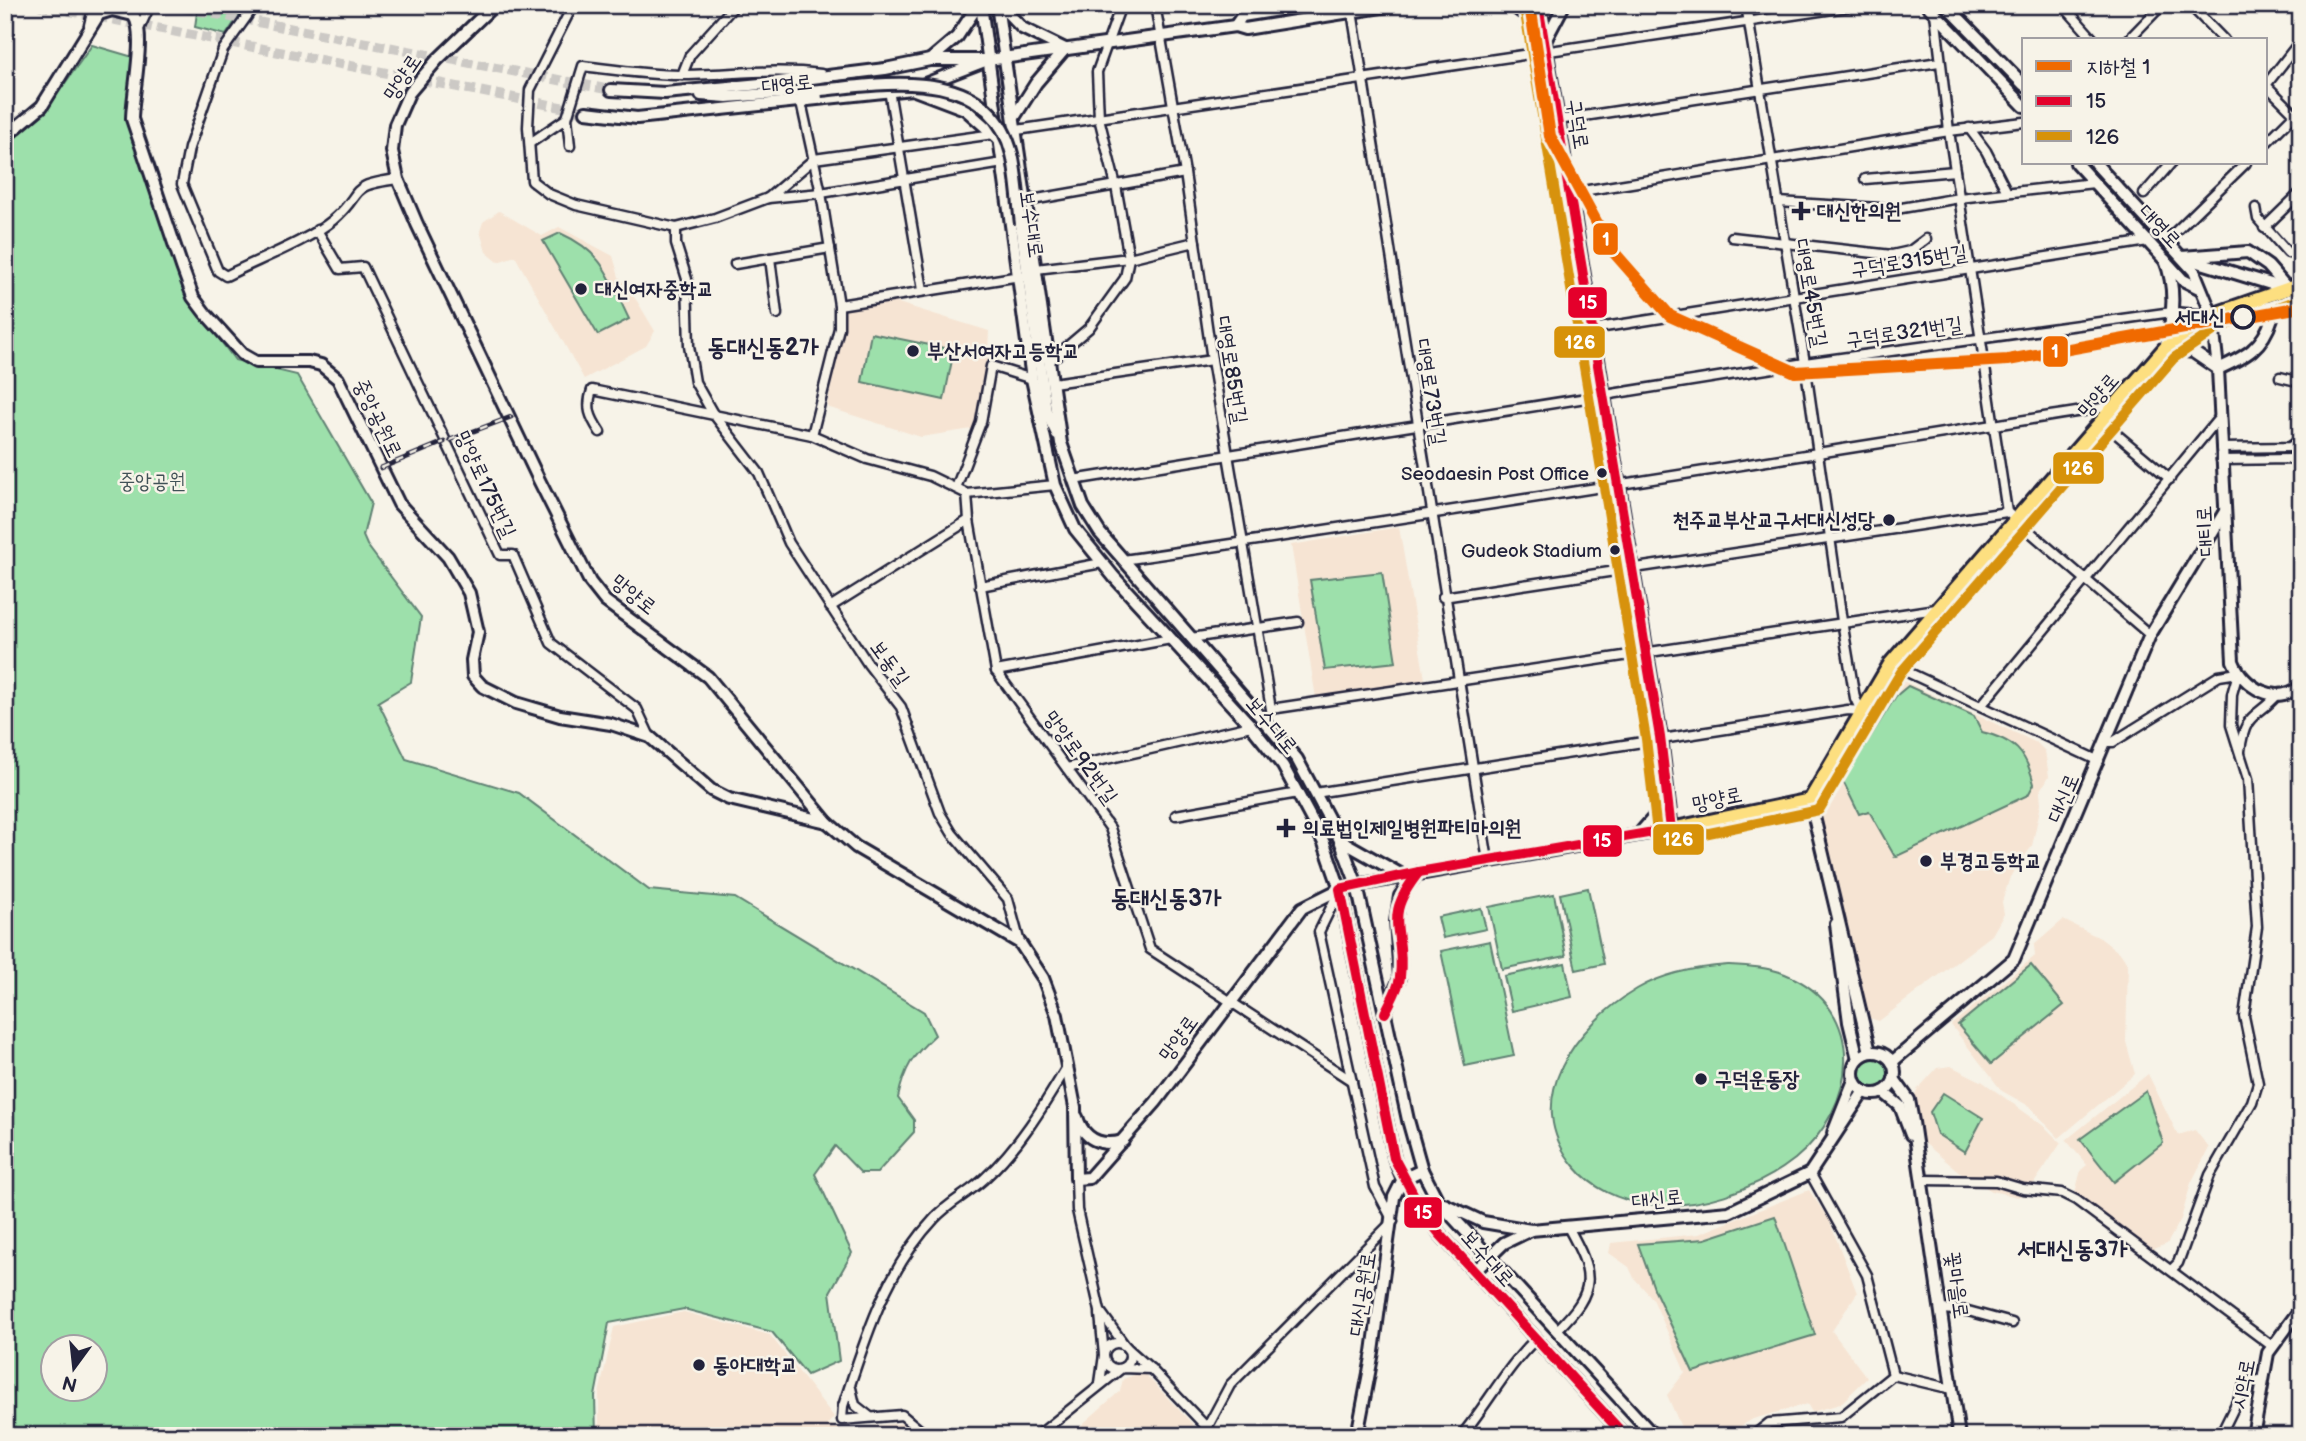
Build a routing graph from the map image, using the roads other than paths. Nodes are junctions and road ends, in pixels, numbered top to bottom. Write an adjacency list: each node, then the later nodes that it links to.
1 (93, 5): 25 (street)
2 (150, 5): 27 (street)
3 (255, 5): 96 (street)
4 (494, 5): 79 (main road, 망양로)
5 (573, 5): 67 (street)
6 (736, 5): 40 (street)
7 (979, 5): 37 (main road); 38 (main road, 보수대로)
8 (998, 5): 35 (main road); 36 (main road, 보수대로)
9 (1121, 5): 34 (street)
10 (1155, 5): 28 (street, 대영로85번길)
11 (1310, 5): 26 (main road, 대영로)
12 (1394, 5): 22 (main road, 대영로)
13 (1512, 5): 32 (main road)
14 (1538, 5): 32 (main road, 구덕로)
15 (1564, 5): 32 (main road)
16 (1746, 5): 24 (street, 대영로45번길)
17 (1860, 5): 24 (street)
18 (1946, 5): 44 (main road)
19 (2063, 5): 29 (street)
20 (2162, 5): 30 (street)
21 (2190, 5): 31 (street)
22 (1352, 9): 26 (main road, 대영로); 42 (street, 대영로73번길)
23 (1931, 9): 39 (street); 52 (main road)
24 (1748, 23): 32 (street); 46 (street, 대영로45번길)
25 (89, 26): 27 (main road); 65 (main road)
26 (1235, 26): 28 (main road, 대영로)
27 (140, 27): 190 (main road, 중앙공원로)
28 (1159, 35): 34 (main road, 대영로); 53 (street, 대영로85번길)
29 (2092, 38)
30 (2130, 38)
31 (2222, 38)
32 (1545, 40): 42 (street); 59 (main road, 구덕로)
33 (2301, 40): 43 (street)
34 (1110, 42): 35 (main road, 대영로); 58 (street)
35 (1065, 49): 36 (main road, 대영로); 55 (main road)
36 (1004, 58): 38 (main road, 대영로); 55 (main road, 보수대로)
37 (930, 60): 38 (main road, 대영로); 41 (main road, 대영로)
38 (988, 60): 47 (main road, 대영로); 64 (main road, 보수대로)
39 (1939, 62): 46 (street); 63 (street)
40 (682, 75): 41 (street); 57 (street)
41 (834, 75): 50 (main road, 대영로)
42 (1364, 79): 53 (street); 139 (street, 대영로73번길)
43 (2268, 82)
44 (2022, 83)
45 (2268, 87): 56 (street)
46 (1759, 88): 59 (street); 71 (street, 대영로45번길)
47 (912, 89): 49 (main road, 대영로); 64 (main road)
48 (611, 90): 50 (main road, 대영로)
49 (889, 90): 51 (main road, 대영로); 69 (street)
50 (665, 93): 144 (main road, bridge)
51 (802, 102): 54 (main road, 대영로); 70 (street)
52 (2022, 104)
53 (1171, 108): 58 (street); 78 (street, 대영로85번길)
54 (586, 112)
55 (1015, 116): 62 (main road, 보수대로)
56 (2298, 117): 66 (street)
57 (567, 118): 67 (street); 68 (street)
58 (1098, 118): 62 (street); 83 (street)
59 (1558, 120): 87 (main road, 구덕로)
60 (2022, 122): 61 (street)
61 (1969, 128): 63 (street); 84 (street)
62 (1017, 130): 91 (main road, 보수대로)
63 (1949, 131): 71 (street); 77 (street)
64 (997, 136): 69 (street); 72 (main road, 보수대로)
65 (5, 137)
66 (2268, 141)
67 (530, 143): 94 (street)
68 (569, 146)
69 (900, 148): 70 (street); 81 (street)
70 (814, 159): 86 (street); 89 (street)
71 (1770, 162): 87 (street); 92 (street, 대영로45번길)
72 (1003, 163): 81 (street); 112 (main road, 보수대로)
73 (2077, 164): 82 (main road, 대영로)
74 (2096, 164): 99 (main road, 대영로)
75 (2170, 164): 88 (street)
76 (2245, 164): 99 (street)
77 (1955, 171): 80 (street); 90 (street)
78 (1185, 173): 83 (street); 101 (street, 대영로85번길)
79 (398, 179): 96 (street); 202 (main road, 망양로)
80 (1865, 179)
81 (906, 180): 86 (street); 116 (street)
82 (2094, 183): 84 (street); 100 (main road, 대영로)
83 (1116, 186): 91 (street); 107 (street)
84 (2007, 192): 90 (street)
85 (2301, 192): 95 (street)
86 (821, 193): 89 (street); 103 (street)
87 (1570, 193): 123 (main road, 구덕로)
88 (2144, 194)
89 (768, 198): 94 (street)
90 (1959, 198): 92 (street); 111 (street)
91 (1026, 201): 110 (main road, 보수대로)
92 (1778, 202): 102 (street, 대영로45번길)
93 (2256, 208): 95 (street)
94 (676, 228): 136 (street, 보동길)
95 (2264, 228): 104 (street)
96 (317, 230): 190 (street, 망양로175번길)
97 (1732, 237): 102 (street)
98 (1926, 239): 102 (street)
99 (2167, 240): 105 (main road, 대영로)
100 (2148, 241): 108 (main road, 대영로); 111 (street, 구덕로315번길)
101 (1195, 242): 107 (street); 126 (street, 대영로85번길)
102 (1785, 244): 117 (street, 대영로45번길)
103 (830, 248): 106 (street); 119 (street)
104 (2288, 253)
105 (2182, 257): 114 (main road, 대영로); 115 (main road); 115 (main road)
106 (770, 258): 109 (street); 121 (street)
107 (1129, 258): 110 (street); 127 (street)
108 (2165, 260): 114 (main road, 대영로); 120 (main road)
109 (735, 264)
110 (1036, 269): 127 (main road, 보수대로)
111 (1969, 269): 117 (street, 구덕로315번길); 124 (street)
112 (1020, 276): 116 (street); 131 (main road, 보수대로)
113 (2301, 284): 115 (main road, 망양로)
114 (2199, 288): 122 (main road, 대영로)
115 (2287, 288): 118 (main road, 망양로)
116 (923, 290): 119 (street)
117 (1794, 296): 123 (street, 구덕로315번길); 128 (street, 대영로45번길)
118 (2247, 302): 122 (main road, 망양로); 129 (main road)
119 (839, 305): 142 (street)
120 (2172, 313): 122 (street, 구덕로321번길); 124 (street, 구덕로321번길); 125 (main road)
121 (777, 314)
122 (2212, 315): 125 (main road, 망양로); 129 (main road, 대티로)
123 (1592, 328): 134 (main road, 구덕로)
124 (1980, 339): 128 (street, 구덕로321번길); 140 (street)
125 (2165, 348): 129 (main road); 135 (main road, 망양로)
126 (1212, 360): 133 (street); 147 (street, 대영로85번길)
127 (1049, 361): 133 (main road, 보수대로)
128 (1805, 363): 134 (street, 구덕로321번길); 146 (street, 대영로45번길)
129 (2218, 369): 137 (main road, 대티로)
130 (2280, 377): 132 (street)
131 (1032, 379): 152 (main road, 보수대로); 154 (street)
132 (2301, 382)
133 (1053, 383): 144 (main road, 보수대로)
134 (1603, 397): 139 (street, 구덕로321번길); 153 (main road, 구덕로)
135 (2114, 406): 138 (main road, 망양로); 140 (street)
136 (712, 412): 141 (street); 142 (street); 168 (street, 보동길)
137 (2219, 418): 145 (main road, 대티로); 150 (street)
138 (2101, 421): 150 (street); 158 (main road, 망양로)
139 (1419, 425): 147 (street, 구덕로321번길); 156 (street, 대영로73번길)
140 (1994, 425): 146 (street); 158 (street)
141 (600, 432)
142 (812, 435): 154 (street)
143 (2301, 439): 145 (street)
144 (1061, 443): 151 (main road, 보수대로)
145 (2221, 448): 148 (main road, 대티로)
146 (1817, 451): 153 (street); 160 (street, 대영로45번길)
147 (1227, 455): 151 (street, 구덕로321번길); 161 (street, 대영로85번길)
148 (2221, 460): 149 (street); 157 (main road, 대티로)
149 (2301, 467)
150 (2170, 479): 165 (street)
151 (1073, 480): 162 (main road, 보수대로)
152 (1055, 485): 155 (street); 163 (main road, 보수대로)
153 (1618, 486): 156 (street); 164 (main road, 구덕로)
154 (956, 488): 155 (street)
155 (967, 494): 159 (street, 망양로92번길)
156 (1431, 512): 161 (street); 167 (street, 대영로73번길)
157 (2224, 513): 173 (main road, 대신로); 179 (main road, 대티로)
158 (2011, 516): 160 (street); 165 (street); 169 (main road, 망양로)
159 (969, 520): 166 (street, 망양로92번길); 168 (street)
160 (1830, 539): 164 (street); 170 (street, 대영로45번길)
161 (1241, 543): 162 (street); 172 (street, 대영로85번길)
162 (1123, 561): 174 (main road, 보수대로)
163 (1102, 563): 166 (street); 175 (main road, 보수대로)
164 (1632, 568): 167 (street); 176 (main road, 구덕로)
165 (2087, 581): 173 (street); 184 (street)
166 (980, 586): 178 (street, 망양로92번길)
167 (1443, 597): 180 (street, 대영로73번길)
168 (830, 607): 212 (street, 보동길)
169 (1936, 609): 170 (street); 177 (main road, 망양로)
170 (1842, 621): 176 (street); 186 (street, 대영로45번길)
171 (1298, 622): 172 (street)
172 (1255, 628): 174 (street); 185 (street, 대영로85번길)
173 (2150, 635): 192 (main road, 대신로)
174 (1191, 638): 183 (main road, 보수대로)
175 (1171, 639): 178 (street); 187 (main road, 보수대로)
176 (1646, 654): 180 (street); 191 (main road, 구덕로)
177 (1890, 664): 184 (street); 186 (main road, 망양로)
178 (996, 671): 196 (street, 망양로92번길)
179 (2238, 673): 182 (main road); 192 (street); 193 (street)
180 (1459, 681): 185 (street); 197 (street, 대영로73번길)
181 (2301, 686): 182 (main road)
182 (2278, 694): 193 (street)
183 (1252, 706): 187 (main road); 188 (main road, 보수대로)
184 (1982, 706): 194 (street)
185 (1271, 709): 188 (street)
186 (1861, 711): 191 (street); 200 (main road, 망양로)
187 (1240, 715): 189 (main road, 보수대로)
188 (1263, 718): 199 (main road, 보수대로)
189 (1251, 726): 196 (street); 198 (main road, 보수대로)
190 (650, 737): 202 (main road, 중앙공원로)
191 (1660, 737): 195 (main road, 구덕로); 197 (street)
192 (2107, 741): 194 (main road, 대신로)
193 (2239, 757): 238 (street)
194 (2099, 761): 217 (main road, 대신로)
195 (1663, 767): 203 (main road, 구덕로); 204 (main road)
196 (1067, 768): 213 (street, 망양로92번길)
197 (1473, 768): 199 (street); 206 (street, 대영로73번길)
198 (1297, 793): 201 (street); 210 (main road, 보수대로)
199 (1315, 793): 205 (main road, 보수대로)
200 (1810, 800): 203 (main road, 망양로); 211 (main road)
201 (1176, 816)
202 (827, 822): 212 (main road, 망양로)
203 (1671, 829): 204 (main road, 망양로)
204 (1639, 835): 206 (main road, 망양로)
205 (1340, 840): 208 (main road); 209 (main road, 보수대로)
206 (1488, 861): 207 (main road, 망양로)
207 (1419, 872): 208 (main road, 망양로); 214 (main road)
208 (1402, 875): 209 (main road, 망양로)
209 (1357, 885): 210 (main road, 망양로); 214 (main road, 보수대로)
210 (1340, 889): 213 (main road, 망양로); 221 (street); 231 (main road, 보수대로)
211 (1836, 914): 215 (main road); 216 (main road)
212 (1020, 943): 218 (main road, 망양로)
213 (1230, 1002): 221 (street); 227 (main road, 망양로)
214 (1385, 1013): 228 (main road, 보수대로)
215 (1871, 1052): 216 (main road); 217 (main road)
216 (1858, 1059): 220 (main road)
217 (1892, 1062): 219 (main road, 꽃마을로)
218 (1068, 1064): 224 (main road, 망양로); 253 (street)
219 (1894, 1079): 223 (main road); 226 (main road, 꽃마을로)
220 (1854, 1080): 222 (main road); 225 (main road)
221 (1352, 1081): 234 (street)
222 (1864, 1091): 223 (main road); 225 (main road)
223 (1883, 1092): 226 (main road, 꽃마을로)
224 (1075, 1107): 227 (main road, 망양로); 230 (main road, 망양로)
225 (1832, 1139): 229 (main road)
226 (1914, 1140): 232 (main road, 꽃마을로)
227 (1123, 1141): 230 (main road, 망양로)
228 (1422, 1170): 231 (main road); 233 (main road, 보수대로)
229 (1810, 1173): 235 (main road, 대신로); 251 (street)
230 (1076, 1179): 242 (street)
231 (1403, 1179): 234 (main road, 대신공원로); 239 (main road, 보수대로)
232 (1923, 1180): 238 (street); 241 (main road, 꽃마을로)
233 (1438, 1201): 236 (main road); 237 (main road, 보수대로)
234 (1393, 1221): 257 (street); 261 (main road, 대신공원로)
235 (1567, 1227): 236 (main road, 대신로); 244 (street)
236 (1531, 1230): 237 (main road, 대신로)
237 (1489, 1256): 239 (main road, 대신로); 244 (main road, 보수대로)
238 (2171, 1270): 246 (street)
239 (1474, 1272): 245 (main road, 보수대로)
240 (2301, 1308): 246 (main road, 시약로)
241 (1941, 1309): 243 (street); 255 (main road, 꽃마을로)
242 (1100, 1311): 247 (street); 248 (street)
243 (2012, 1323)
244 (1557, 1330): 264 (main road, 보수대로)
245 (1536, 1339): 262 (street); 263 (main road, 보수대로)
246 (2272, 1346): 252 (main road, 시약로)
247 (1125, 1347): 248 (street); 249 (street); 250 (street)
248 (1104, 1355): 249 (street); 254 (street)
249 (1122, 1368): 250 (street); 254 (street)
250 (1151, 1368): 257 (street)
251 (1893, 1375): 255 (street); 265 (street)
252 (2262, 1380): 267 (street); 268 (main road, 시약로)
253 (851, 1382): 256 (street); 256 (street)
254 (1100, 1383): 259 (street)
255 (1952, 1389): 266 (main road, 꽃마을로)
256 (872, 1417): 258 (street)
257 (1207, 1428): 260 (street)
258 (927, 1436)
259 (1037, 1436)
260 (1215, 1436)
261 (1357, 1436)
262 (1461, 1436)
263 (1625, 1436)
264 (1654, 1436)
265 (1753, 1436)
266 (1959, 1436)
267 (2220, 1436)
268 (2253, 1436)

